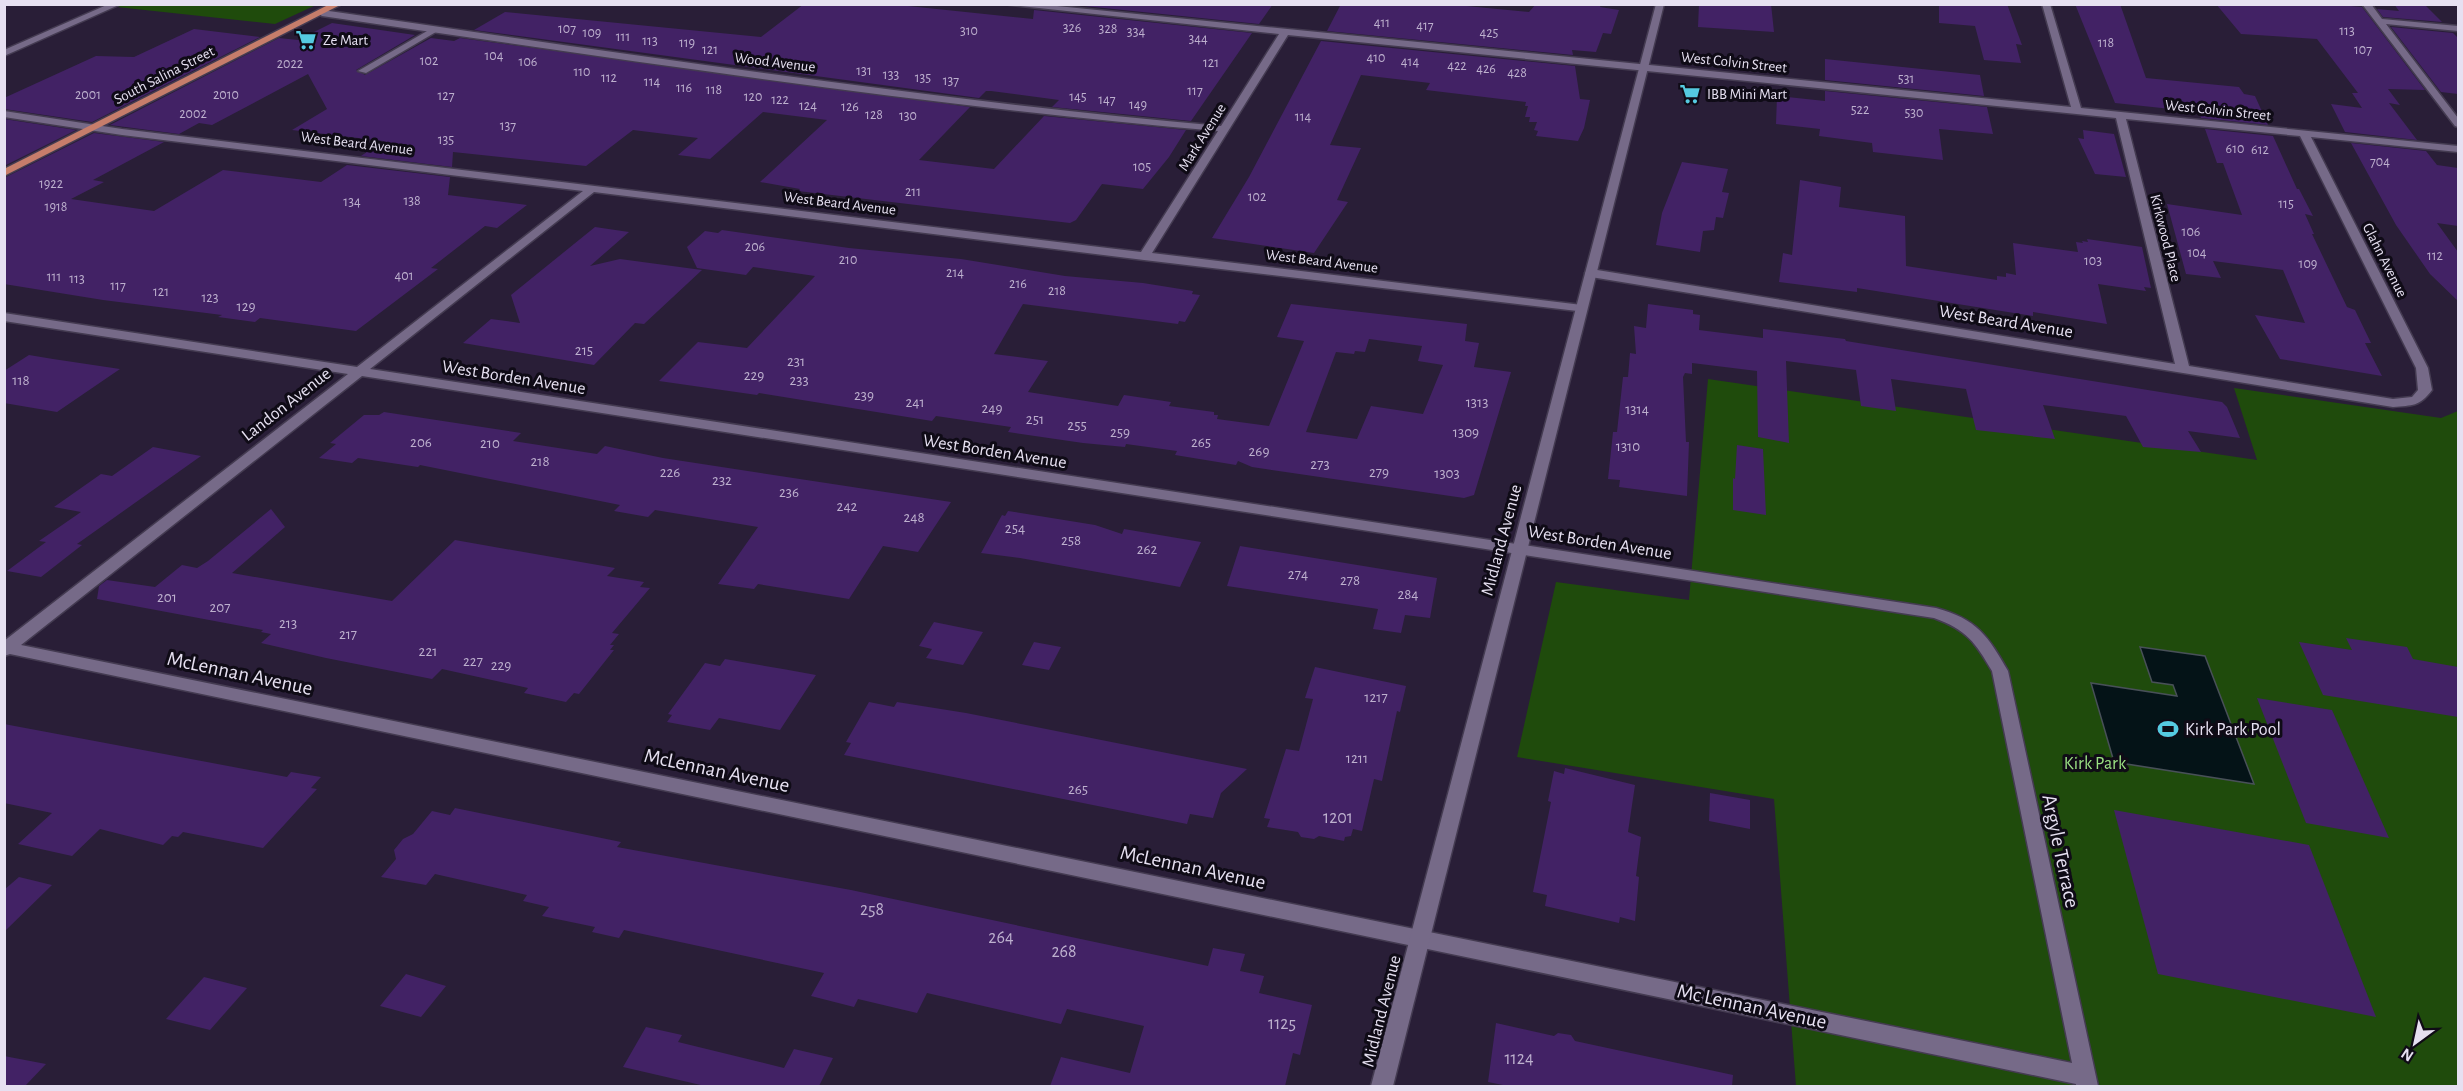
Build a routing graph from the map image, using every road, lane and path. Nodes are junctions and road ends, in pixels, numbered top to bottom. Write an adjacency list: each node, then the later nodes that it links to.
1 (117, 4): 12 (street)
2 (338, 4): 7 (main road, South Salina Street)
3 (1007, 4): 11 (street, West Colvin Street)
4 (1660, 4): 13 (street, Midland Avenue)
5 (2046, 4): 15 (street)
6 (2366, 4): 8 (street)
7 (321, 13): 10 (street, Wood Avenue); 19 (main road, South Salina Street)
8 (2379, 21): 9 (street); 18 (street)
9 (2458, 28)
10 (437, 29): 14 (street); 20 (street, Wood Avenue)
11 (1285, 32): 13 (street, West Colvin Street); 20 (street, Mark Avenue)
12 (4, 53)
13 (1643, 68): 15 (street, West Colvin Street); 26 (street, Midland Avenue)
14 (363, 71)
15 (2078, 111): 17 (street, West Colvin Street)
16 (4, 114): 19 (street, West Beard Avenue)
17 (2120, 115): 21 (street, West Colvin Street); 29 (street, Kirkwood Place)
18 (2458, 124)
19 (94, 128): 23 (main road, South Salina Street); 24 (street, West Beard Avenue)
20 (1225, 129): 25 (street, Mark Avenue)
21 (2304, 134): 22 (street, West Colvin Street); 31 (street, Glahn Avenue)
22 (2458, 149)
23 (4, 173)
24 (592, 189): 25 (street, West Beard Avenue); 30 (street, Landon Avenue)
25 (1144, 257): 27 (street, West Beard Avenue)
26 (1591, 273): 27 (street, Midland Avenue); 29 (street, West Beard Avenue)
27 (1582, 309): 32 (street, Midland Avenue)
28 (4, 317): 30 (street, West Borden Avenue)
29 (2183, 369): 31 (street, West Beard Avenue)
30 (358, 371): 32 (street, West Borden Avenue); 34 (street, Landon Avenue)
31 (2416, 401)
32 (1520, 547): 33 (street, West Borden Avenue); 35 (street, Midland Avenue)
33 (1975, 631): 36 (street, Argyle Terrace)
34 (5, 648): 35 (street, McLennan Avenue)
35 (1420, 937): 36 (street, Mc Lennan Avenue); 37 (street, Midland Avenue)
36 (2086, 1081)
37 (1382, 1086)

